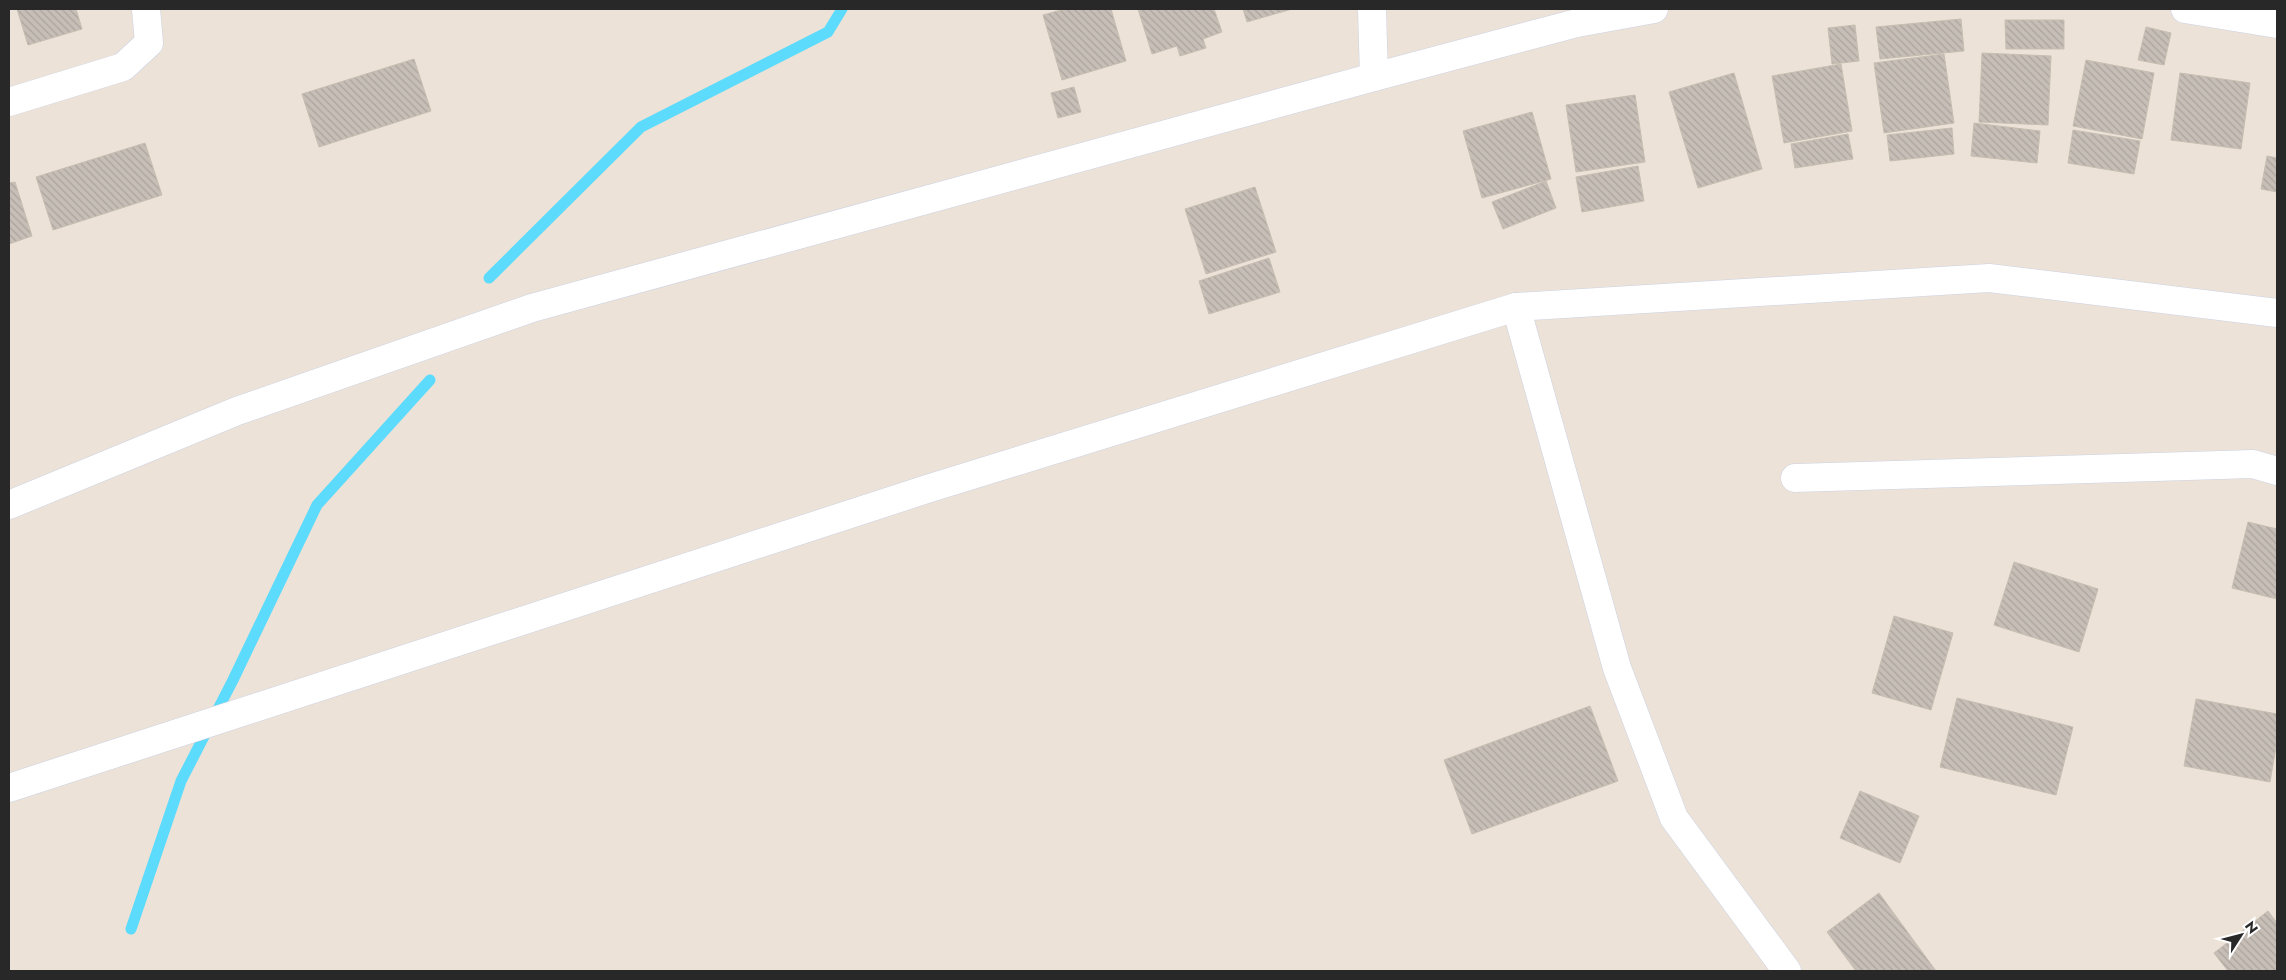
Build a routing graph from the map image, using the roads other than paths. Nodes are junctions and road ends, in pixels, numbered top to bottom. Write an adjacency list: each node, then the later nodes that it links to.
1 (146, 9): 7 (street)
2 (1372, 9): 6 (street)
3 (1654, 9): 6 (street)
4 (2185, 9): 5 (street)
5 (2277, 24)
6 (1374, 77): 12 (street)
7 (9, 102)
8 (1516, 307): 9 (street); 13 (street); 14 (street)
9 (2277, 313)
10 (2277, 471): 11 (street)
11 (1795, 478)
12 (9, 505)
13 (9, 788)
14 (1787, 971)

